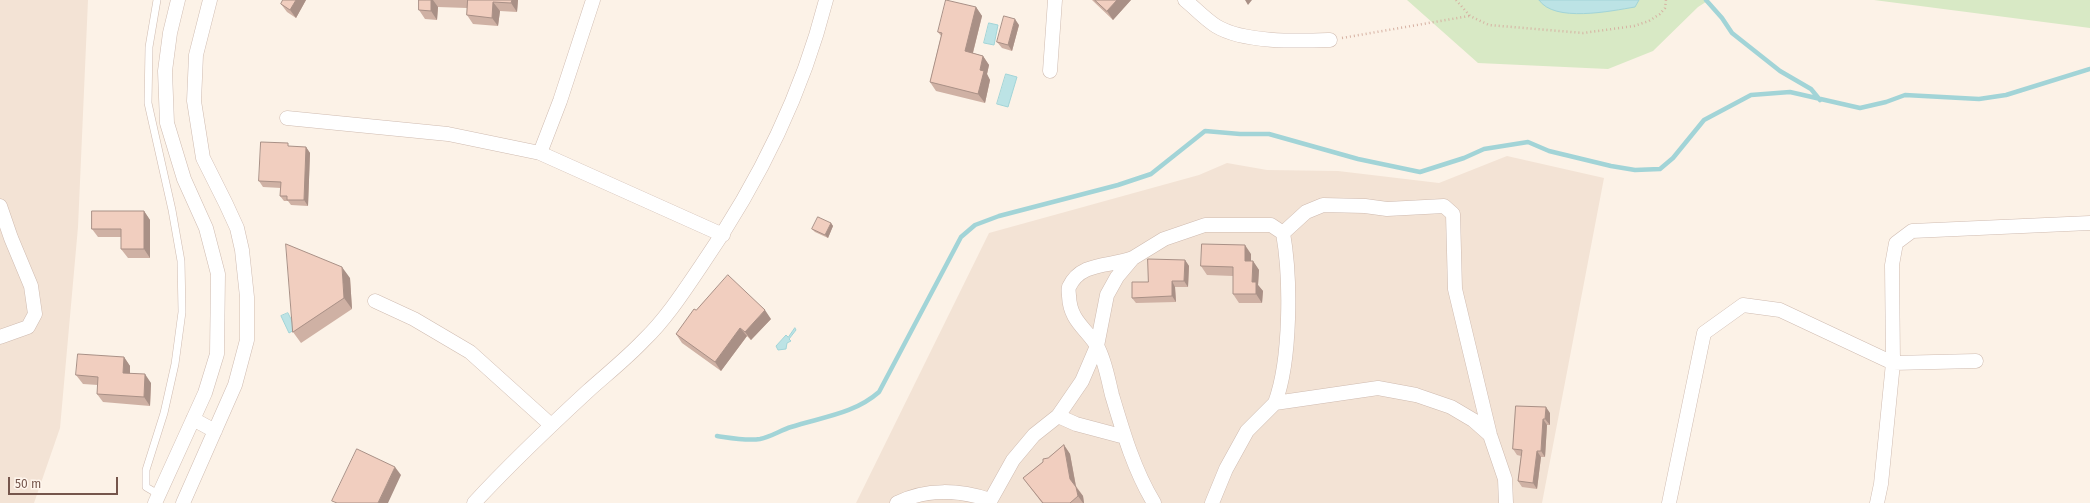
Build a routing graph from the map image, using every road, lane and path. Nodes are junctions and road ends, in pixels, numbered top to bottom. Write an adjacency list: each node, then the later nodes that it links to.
1 (157, 0): 32 (lane)
2 (178, 0): 27 (street)
3 (210, 0): 29 (street)
4 (593, 0): 14 (street)
5 (826, 0): 18 (street)
6 (1055, 0): 12 (street)
7 (1185, 0): 11 (street)
8 (1456, 0): 10 (path)
9 (1666, 0): 10 (path)
10 (1470, 16): 11 (path)
11 (1330, 40)
12 (1050, 71)
13 (287, 118): 14 (street)
14 (540, 153): 18 (street)
15 (0, 206): 21 (street)
16 (2090, 223): 24 (street)
17 (1283, 233): 19 (street); 25 (street); 30 (street)
18 (723, 235): 28 (street)
19 (1133, 258): 22 (street); 22 (street)
20 (376, 301): 28 (street)
21 (0, 337)
22 (1096, 346): 26 (street); 31 (street)
23 (1976, 361): 24 (street)
24 (1893, 363): 40 (street); 41 (street)
25 (1275, 402): 30 (street); 38 (street)
26 (1058, 416): 31 (street); 33 (street)
27 (193, 419): 29 (street); 32 (street)
28 (551, 425): 35 (street)
29 (215, 431): 34 (street)
30 (1490, 435): 39 (street)
31 (1125, 437): 37 (street)
32 (156, 499)
33 (989, 501): 36 (street)
34 (183, 503)
35 (474, 503)
36 (897, 503)
37 (1154, 503)
38 (1212, 503)
39 (1506, 503)
40 (1669, 503)
41 (1877, 503)

